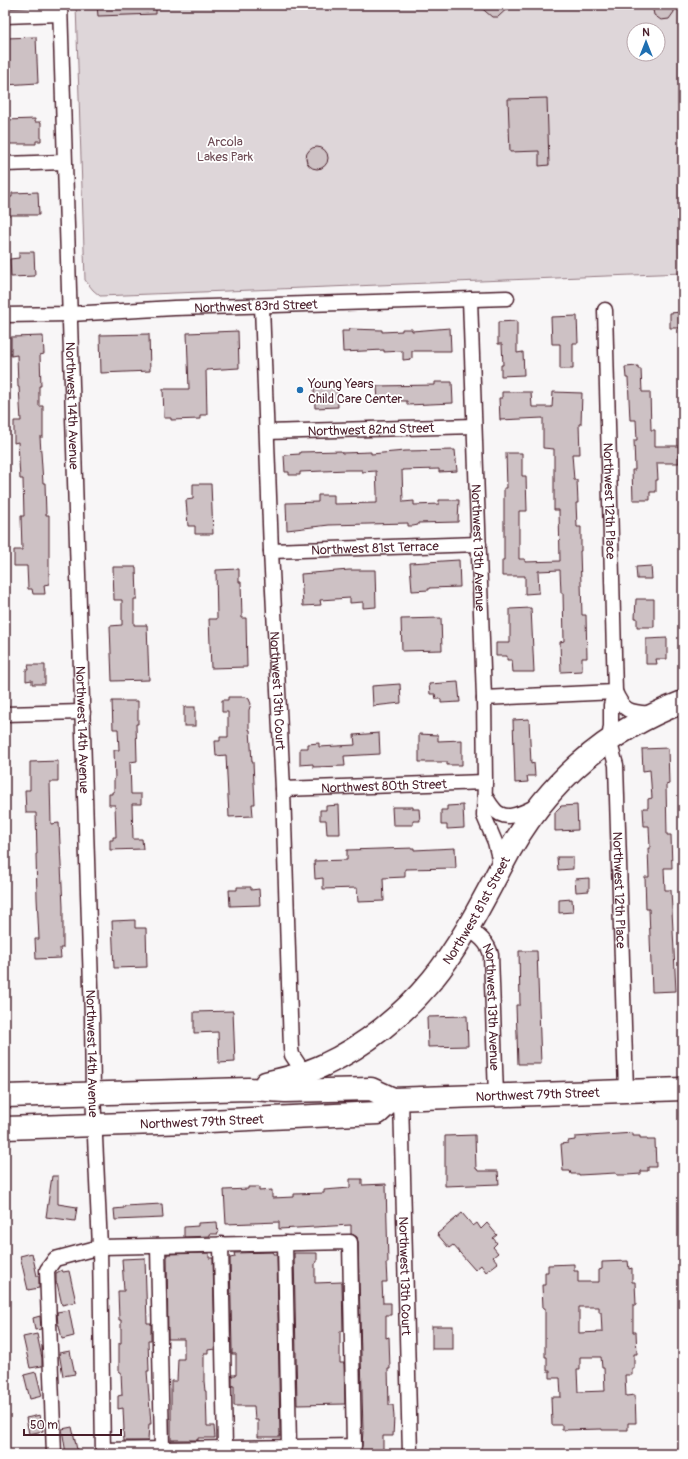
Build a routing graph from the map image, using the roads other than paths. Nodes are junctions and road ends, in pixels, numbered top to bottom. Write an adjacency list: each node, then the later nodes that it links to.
1 (60, 10): 2 (street); 3 (street, Northwest 14th Avenue)
2 (5, 16)
3 (64, 162): 4 (street); 9 (street, Northwest 14th Avenue)
4 (5, 164)
5 (507, 298): 6 (street, Northwest 83rd Street)
6 (470, 299): 7 (street, Northwest 83rd Street); 11 (street, Northwest 13th Avenue)
7 (262, 306): 9 (street, Northwest 83rd Street); 12 (street, Northwest 13th Court)
8 (605, 310): 15 (street, Northwest 12th Place)
9 (70, 314): 10 (street, Northwest 83rd Street); 18 (street, Northwest 14th Avenue)
10 (5, 315)
11 (474, 426): 12 (street, Northwest 82nd Street); 13 (street, Northwest 13th Avenue)
12 (267, 432): 14 (street, Northwest 13th Court)
13 (479, 544): 14 (street, Northwest 81st Terrace); 16 (street, Northwest 13th Avenue)
14 (271, 551): 22 (street, Northwest 13th Court)
15 (615, 692): 16 (street); 20 (street); 21 (street, Northwest 12th Place)
16 (484, 698): 23 (street, Northwest 13th Avenue)
17 (683, 702): 20 (main road, Northwest 81st Street)
18 (83, 712): 19 (street); 31 (street, Northwest 14th Avenue)
19 (5, 714)
20 (654, 714): 21 (main road, Northwest 81st Street)
21 (609, 740): 24 (main road, Northwest 81st Street); 30 (street, Northwest 12th Place)
22 (282, 789): 23 (street, Northwest 80th Street); 27 (street, Northwest 13th Court)
23 (485, 789): 24 (street); 25 (street, Northwest 13th Avenue)
24 (541, 804): 25 (main road, Northwest 81st Street)
25 (501, 866): 26 (main road, Northwest 81st Street)
26 (467, 928): 27 (main road, Northwest 81st Street); 32 (street, Northwest 13th Avenue)
27 (304, 1073): 28 (main road, Northwest 81st Street)
28 (248, 1089): 31 (main road, Northwest 79th Street); 34 (main road, Northwest 79th Street)
29 (683, 1089): 30 (main road, Northwest 79th Street)
30 (626, 1091): 32 (main road, Northwest 79th Street)
31 (93, 1093): 33 (main road, Northwest 79th Street); 35 (street, Northwest 14th Avenue)
32 (496, 1095): 34 (main road, Northwest 79th Street)
33 (5, 1096)
34 (397, 1099): 35 (main road, Northwest 79th Street); 46 (street, Northwest 13th Court)
35 (94, 1125): 36 (main road, Northwest 79th Street); 40 (street, Northwest 14th Avenue)
36 (5, 1128)
37 (285, 1243): 38 (street); 41 (street); 41 (street)
38 (222, 1244): 39 (street); 42 (street)
39 (158, 1246): 40 (street); 43 (street)
40 (100, 1247): 44 (street, Northwest 14th Avenue); 45 (street)
41 (289, 1447): 42 (street)
42 (225, 1448): 43 (street)
43 (162, 1449): 44 (street)
44 (103, 1452)
45 (54, 1454)
46 (410, 1454)

